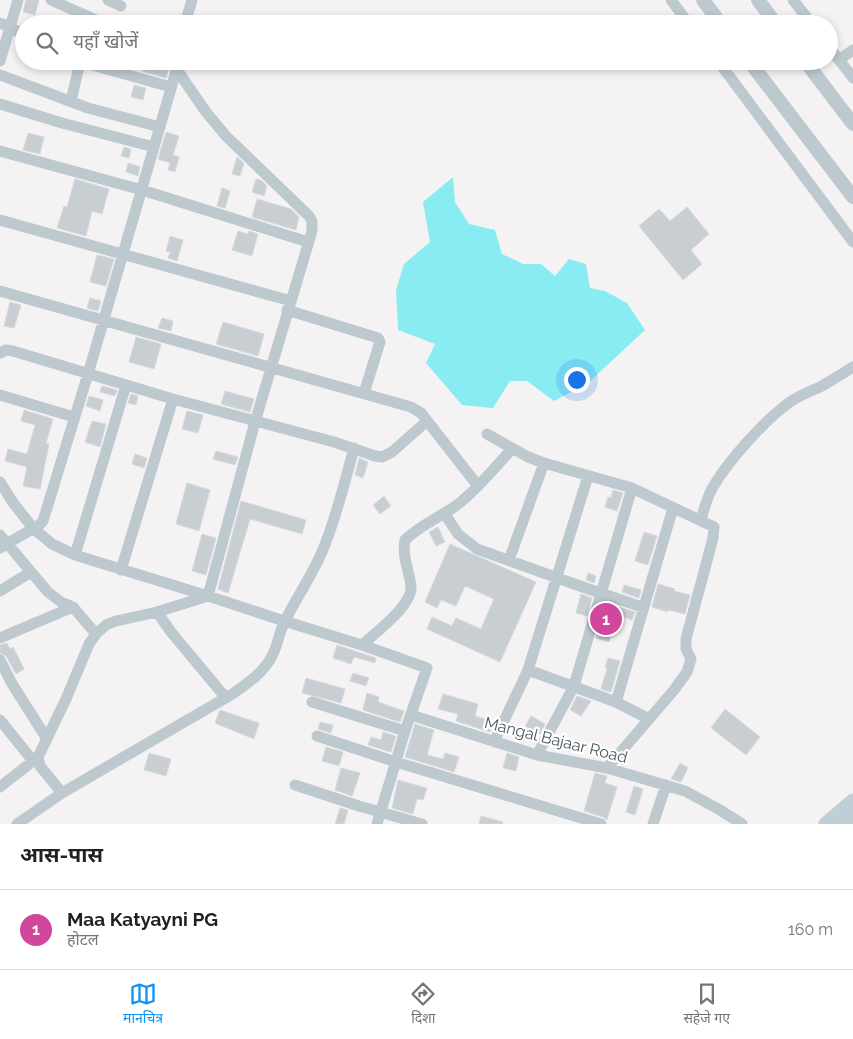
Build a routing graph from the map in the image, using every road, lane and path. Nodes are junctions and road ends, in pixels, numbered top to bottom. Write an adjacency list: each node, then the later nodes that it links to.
1 (18, 0): 16 (street)
2 (51, 0): 10 (street)
3 (108, 0): 9 (street)
4 (192, 0): 11 (street)
5 (671, 0): 12 (street)
6 (703, 0): 13 (street)
7 (758, 0): 14 (street)
8 (794, 0): 15 (street)
9 (121, 6)
10 (85, 15)
11 (188, 15)
12 (682, 15)
13 (714, 15)
14 (769, 15)
15 (805, 15)
16 (5, 25): 19 (street)
17 (853, 50): 18 (street)
18 (839, 60): 28 (street)
19 (0, 61)
20 (77, 70): 30 (street)
21 (108, 70): 29 (street)
22 (177, 70): 29 (street)
23 (180, 70): 39 (street)
24 (725, 70): 40 (street)
25 (756, 70): 37 (street)
26 (812, 70): 32 (street)
27 (0, 75): 30 (street)
28 (853, 78)
29 (171, 87): 33 (street)
30 (71, 102): 33 (street)
31 (0, 104): 34 (street)
32 (853, 124)
33 (160, 127): 34 (street)
34 (154, 147): 36 (street)
35 (0, 151): 36 (street)
36 (142, 190): 39 (street); 41 (street)
37 (853, 197)
38 (0, 220): 41 (street)
39 (308, 242): 43 (street)
40 (853, 242)
41 (123, 255): 43 (street); 44 (street)
42 (0, 291): 44 (street)
43 (289, 306): 46 (street); 50 (street)
44 (103, 322): 46 (street); 48 (street)
45 (0, 353): 48 (street)
46 (271, 368): 50 (street); 55 (street)
47 (853, 368): 66 (street)
48 (88, 374): 49 (street); 53 (street)
49 (126, 385): 52 (street); 69 (street)
50 (364, 393): 54 (street)
51 (0, 395): 53 (street)
52 (173, 399): 55 (street); 71 (street)
53 (74, 417): 67 (street)
54 (427, 421): 57 (street); 62 (street)
55 (255, 422): 57 (street); 76 (street)
56 (487, 434): 58 (street)
57 (354, 448): 80 (street)
58 (512, 448): 59 (street); 62 (street)
59 (544, 463): 60 (street); 70 (street)
60 (588, 476): 63 (street); 73 (street)
61 (0, 482): 67 (street)
62 (478, 486): 65 (street)
63 (632, 488): 64 (street); 75 (street)
64 (673, 508): 66 (street); 78 (street)
65 (445, 514): 70 (street); 83 (street)
66 (701, 520): 91 (street)
67 (33, 528): 68 (street); 69 (street)
68 (2, 542): 72 (street)
69 (75, 555): 71 (street)
70 (509, 560): 73 (street)
71 (121, 570): 76 (street)
72 (31, 572): 74 (street); 77 (street)
73 (557, 578): 75 (street); 85 (street)
74 (0, 591)
75 (601, 593): 78 (street); 86 (street)
76 (208, 596): 79 (street); 80 (street)
77 (72, 607): 81 (street); 82 (street)
78 (642, 607): 89 (street)
79 (157, 612): 81 (street); 87 (street)
80 (284, 621): 83 (street); 87 (street)
81 (96, 634): 95 (street)
82 (0, 638)
83 (362, 645): 90 (street)
84 (0, 660): 95 (street)
85 (528, 670): 86 (street); 96 (street)
86 (574, 686): 89 (street); 97 (street)
87 (226, 698): 104 (street)
88 (312, 702): 93 (street)
89 (616, 702): 91 (street)
90 (411, 715): 93 (street); 96 (street, Mangal Bajaar Road)
91 (649, 719): 100 (street)
92 (0, 720): 98 (street)
93 (405, 731): 99 (street)
94 (317, 736): 99 (street)
95 (47, 739): 98 (street)
96 (494, 742): 97 (street, Mangal Bajaar Road)
97 (538, 755): 100 (street, Mangal Bajaar Road)
98 (35, 759): 103 (street); 104 (street)
99 (396, 762): 106 (street); 110 (street)
100 (607, 768): 102 (street, Mangal Bajaar Road)
101 (295, 785): 106 (street)
102 (666, 785): 111 (street); 112 (street, Mangal Bajaar Road)
103 (0, 787)
104 (62, 793): 107 (street)
105 (852, 807): 113 (main road); 114 (main road)
106 (381, 812): 108 (street); 109 (street)
107 (17, 824)
108 (377, 824)
109 (422, 824)
110 (601, 824)
111 (653, 824)
112 (742, 824)
113 (826, 824)
114 (844, 824)

